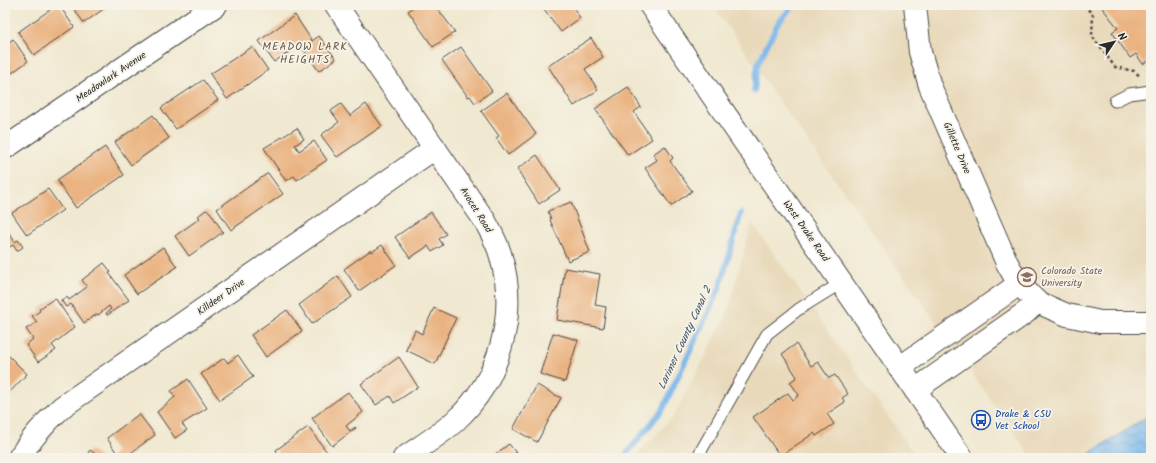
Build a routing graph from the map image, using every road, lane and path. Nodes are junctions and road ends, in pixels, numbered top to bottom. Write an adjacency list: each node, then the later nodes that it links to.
1 (216, 5): 8 (street, Meadowlark Avenue)
2 (336, 5): 9 (street, Avocet Road)
3 (650, 5): 10 (street, West Drake Road)
4 (916, 5): 11 (street, Gillette Drive)
5 (1084, 5): 6 (path)
6 (1149, 91): 7 (lane)
7 (1115, 101)
8 (5, 148)
9 (435, 148): 16 (street, Killdeer Drive); 17 (street, Avocet Road)
10 (841, 283): 14 (street, West Drake Road); 18 (lane)
11 (1019, 284): 12 (street, Gillette Drive); 14 (street)
12 (1037, 302): 13 (street); 15 (street)
13 (1151, 322)
14 (899, 368): 15 (street, West Drake Road)
15 (914, 390): 19 (street, West Drake Road)
16 (19, 458)
17 (404, 458)
18 (697, 458)
19 (962, 458)

